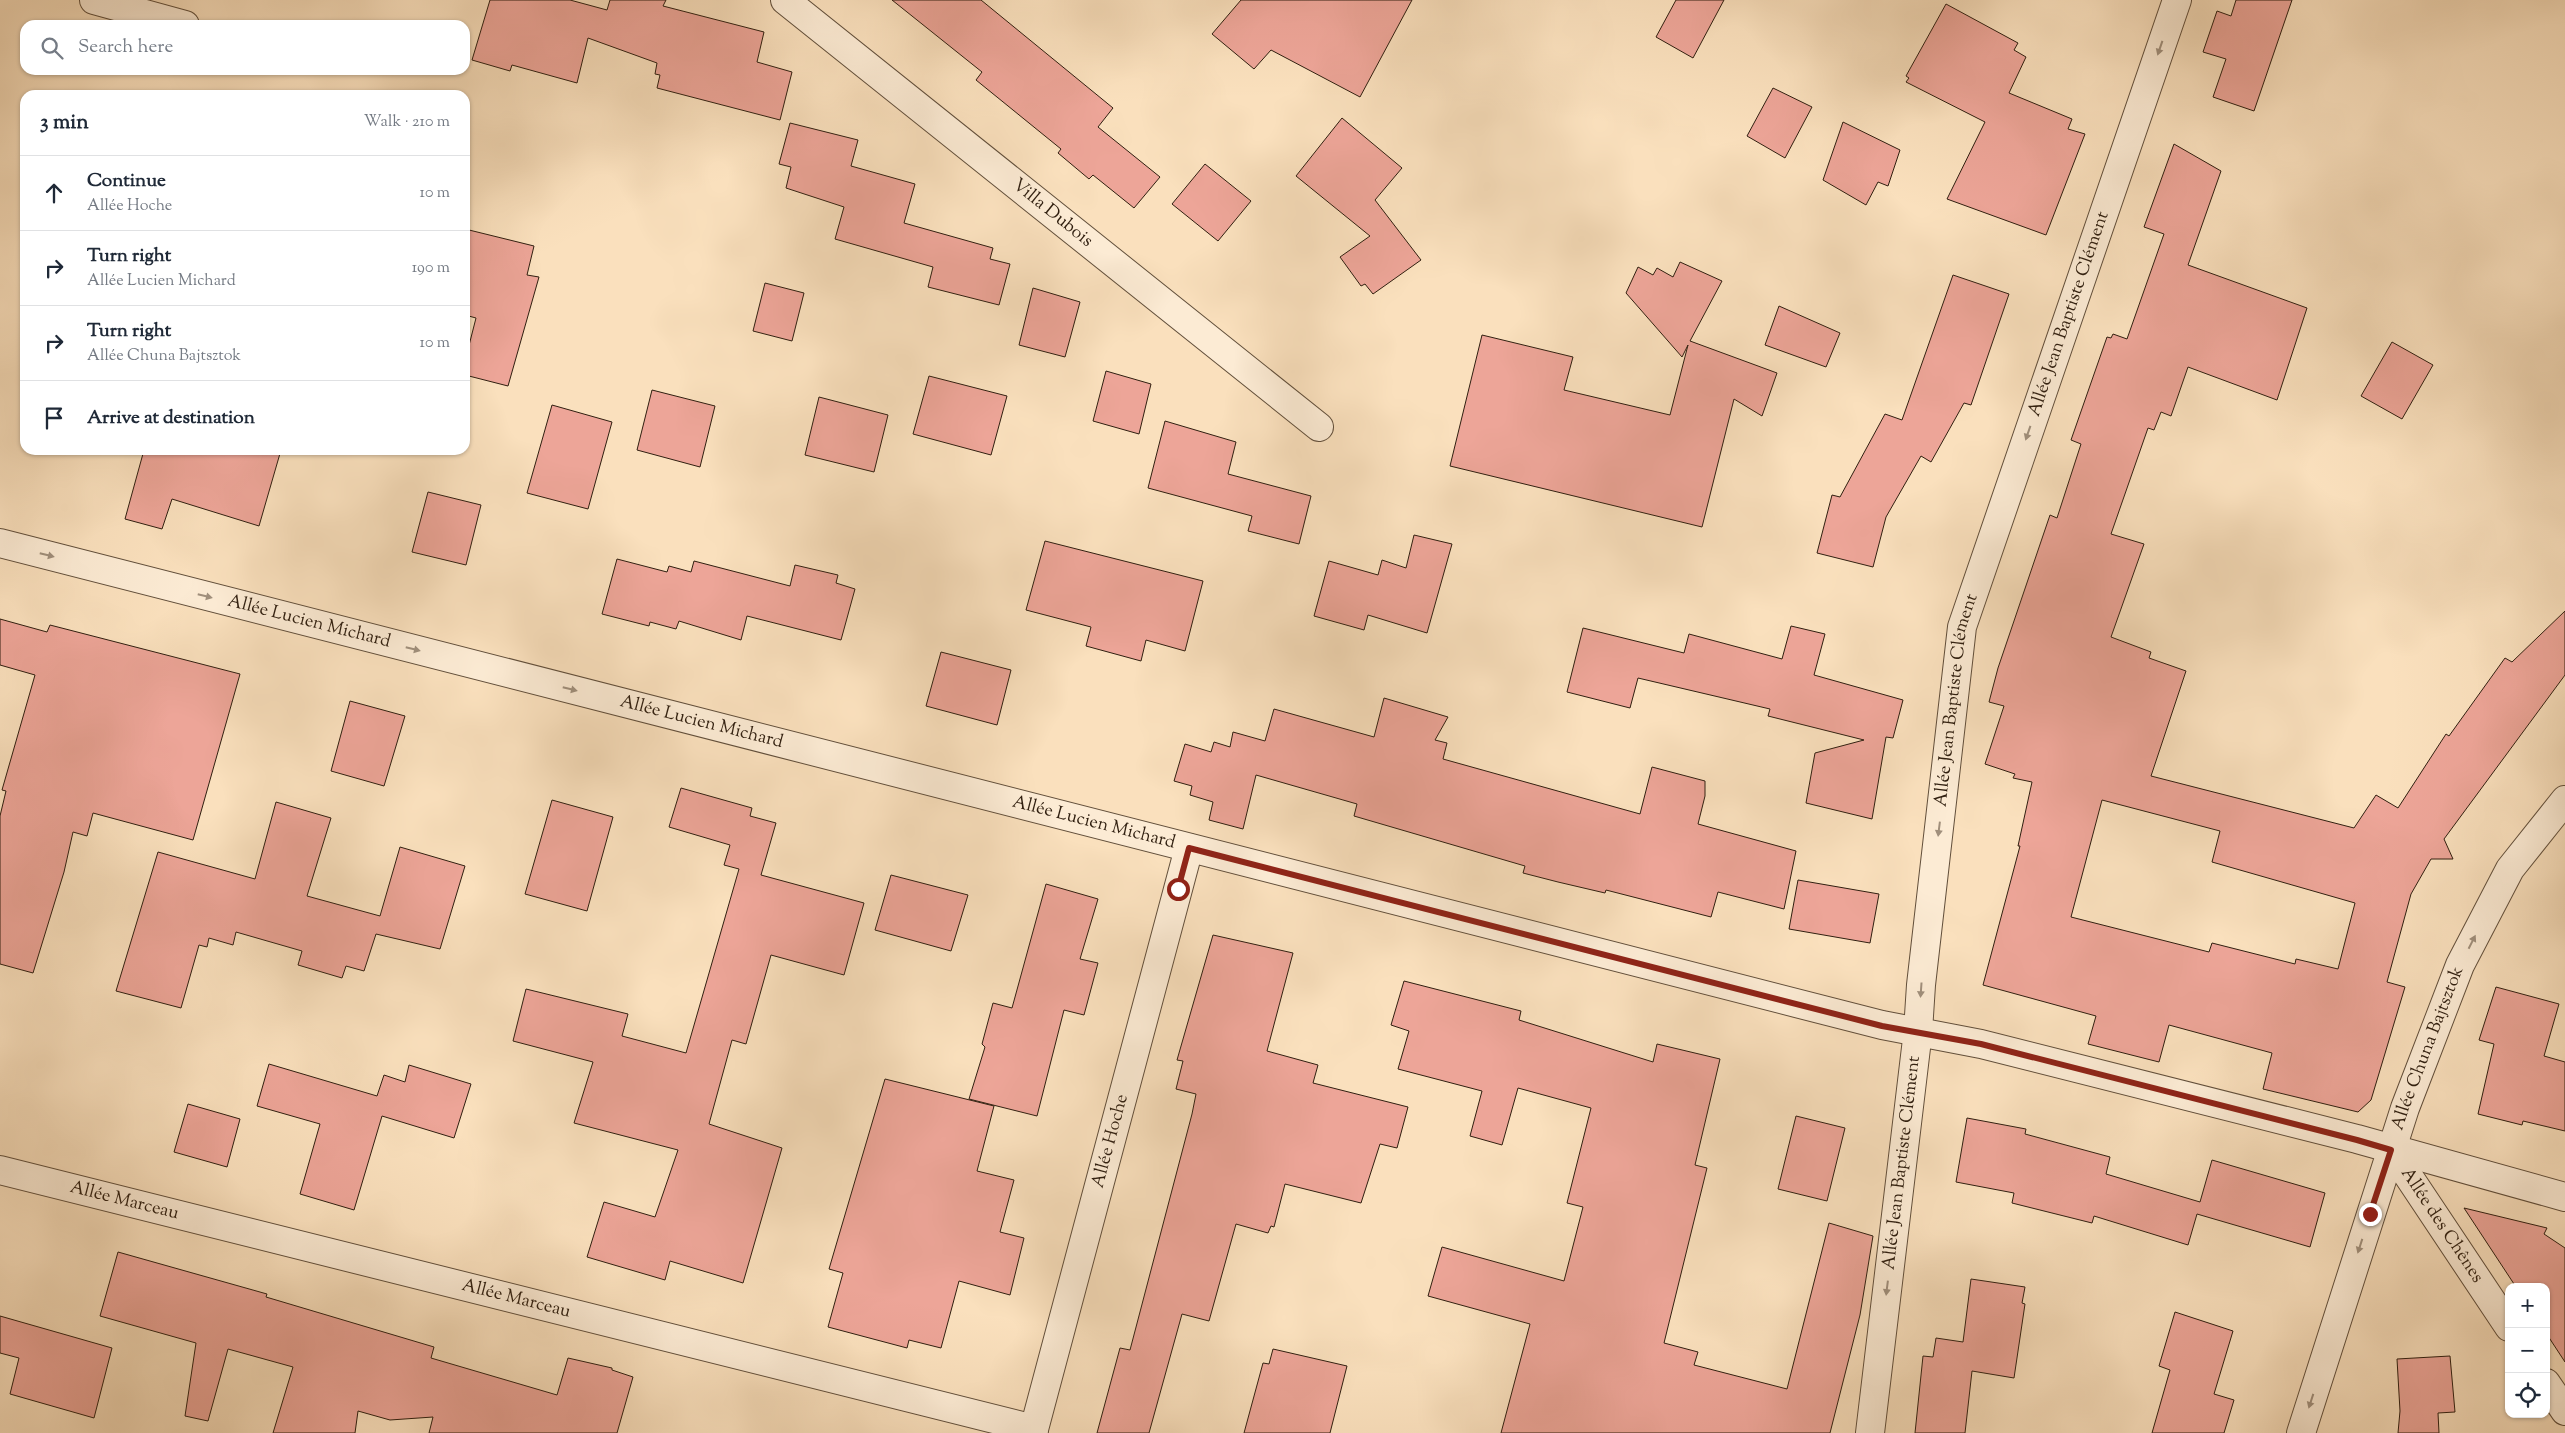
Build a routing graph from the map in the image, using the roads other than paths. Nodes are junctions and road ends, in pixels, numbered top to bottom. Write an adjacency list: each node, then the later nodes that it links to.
1 (94, 0): 4 (street)
2 (785, 0): 5 (street, Villa Dubois)
3 (2175, 1): 9 (street, Allée Jean Baptiste Clément, one-way to 9)
4 (167, 20)
5 (1319, 427)
6 (0, 543): 8 (street, Allée Lucien Michard, one-way to 8)
7 (2565, 800): 10 (street, Allée Chuna Bajtsztok, one-way to 7)
8 (1189, 848): 9 (street, Allée Lucien Michard); 16 (street, Allée Hoche)
9 (1918, 1031): 10 (street, Allée Lucien Michard); 17 (street, Allée Jean Baptiste Clément, one-way to 17)
10 (2391, 1150): 12 (street, Allée Lucien Michard); 13 (street, Allée des Chênes); 18 (street, Allée Chuna Bajtsztok, one-way to 18)
11 (0, 1170): 16 (street, Allée Marceau)
12 (2565, 1197)
13 (2505, 1321)
14 (2550, 1389): 15 (street)
15 (2565, 1411)
16 (1034, 1431)
17 (1870, 1433)
18 (2301, 1433)

